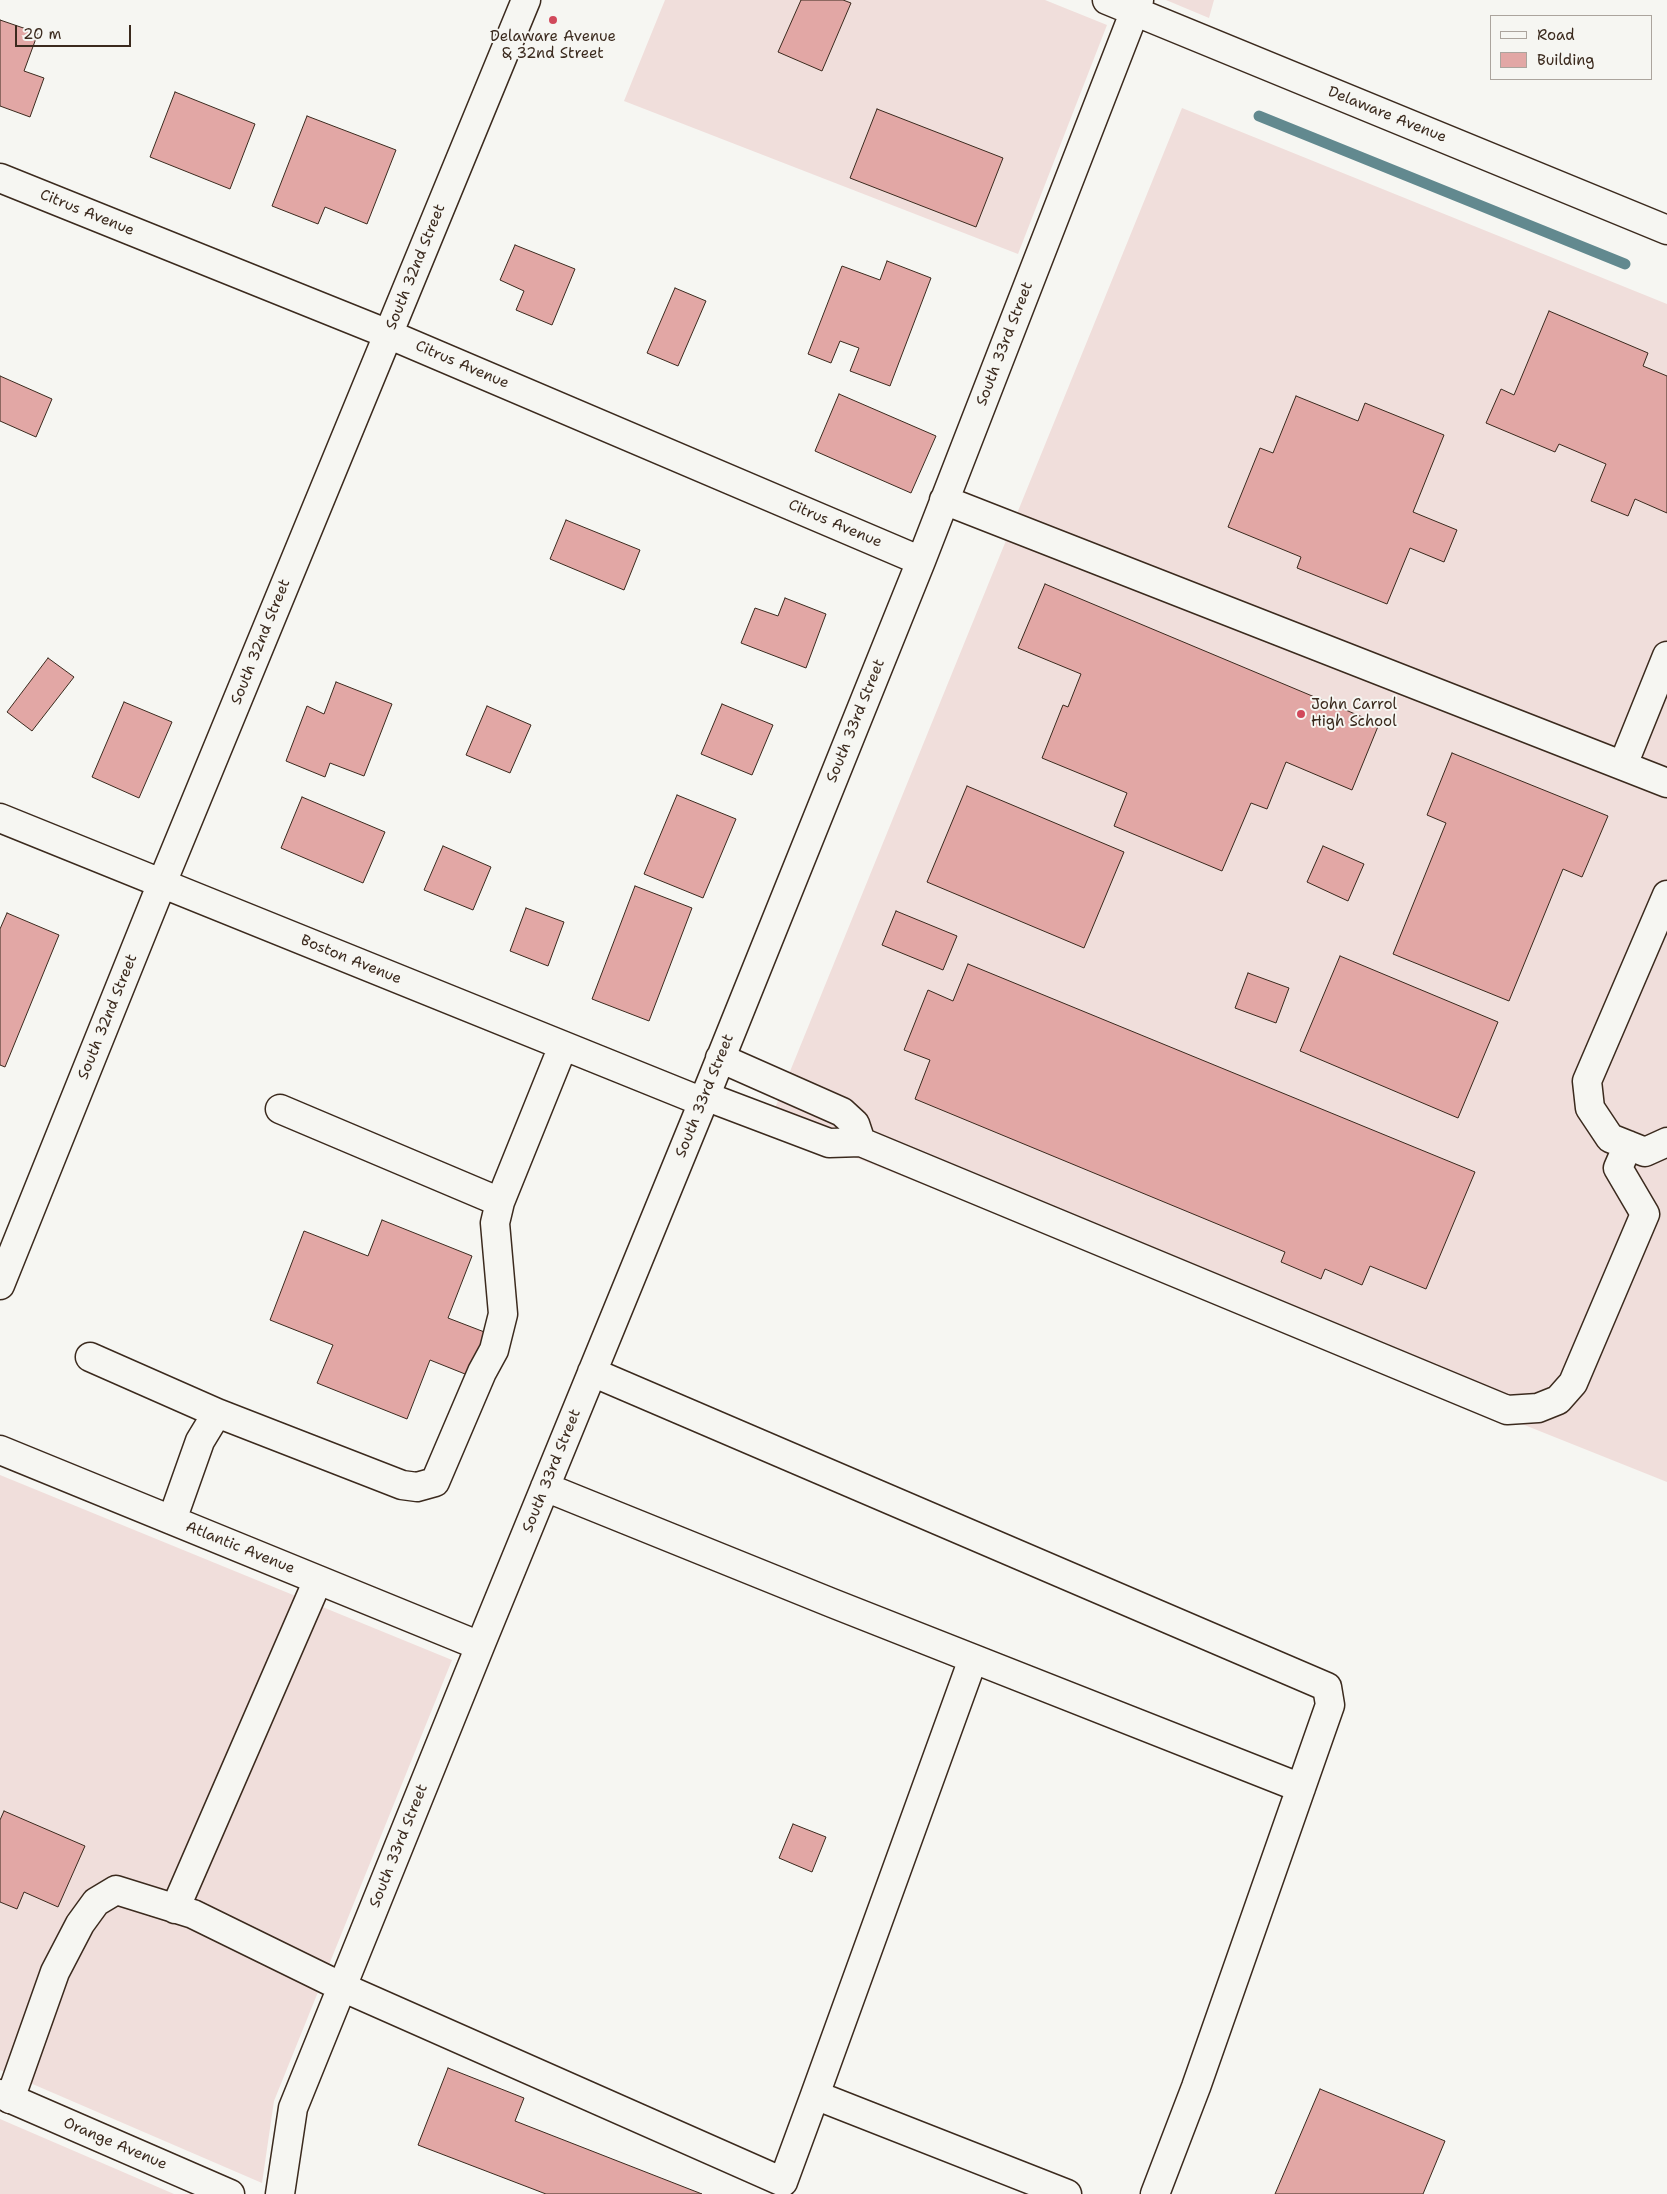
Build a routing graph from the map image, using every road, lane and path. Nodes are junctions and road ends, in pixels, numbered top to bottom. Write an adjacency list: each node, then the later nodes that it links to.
1 (526, 0): 6 (street, South 32nd Street)
2 (1107, 0): 3 (street, Delaware Avenue)
3 (1137, 6): 5 (street, Delaware Avenue); 7 (street, South 33rd Street)
4 (0, 178): 6 (street, Citrus Avenue)
5 (1667, 230)
6 (388, 334): 8 (street, Citrus Avenue); 13 (street, South 32nd Street)
7 (944, 500): 8 (street, South 33rd Street); 10 (street)
8 (921, 561): 16 (street, South 33rd Street)
9 (1667, 656): 10 (street)
10 (1623, 765): 11 (street)
11 (1667, 783)
12 (0, 818): 13 (street, Boston Avenue)
13 (162, 883): 15 (street, Boston Avenue); 23 (street, South 32nd Street)
14 (1667, 895): 21 (street)
15 (563, 1046): 17 (street, Boston Avenue); 22 (street)
16 (720, 1058): 17 (street, South 33rd Street); 19 (street)
17 (704, 1100): 19 (street, Boston Avenue); 25 (street, South 33rd Street)
18 (280, 1109): 22 (street)
19 (861, 1142): 21 (street)
20 (1667, 1142): 21 (street)
21 (1628, 1146)
22 (500, 1202): 26 (street)
23 (0, 1285)
24 (90, 1357): 26 (street)
25 (592, 1372): 28 (street, South 33rd Street); 33 (street)
26 (217, 1413): 29 (street)
27 (0, 1450): 29 (street, Atlantic Avenue)
28 (545, 1487): 31 (street, South 33rd Street); 32 (street)
29 (172, 1520): 30 (street, Atlantic Avenue)
30 (318, 1580): 31 (street, Atlantic Avenue); 34 (street)
31 (480, 1646): 35 (street, South 33rd Street)
32 (973, 1659): 33 (street); 36 (street)
33 (1301, 1788): 41 (street)
34 (175, 1908): 35 (street); 37 (street)
35 (342, 1986): 36 (street); 39 (street, South 33rd Street)
36 (815, 2095): 40 (street)
37 (5, 2096): 38 (street, Orange Avenue)
38 (230, 2194)
39 (280, 2194)
40 (1068, 2194)
41 (1155, 2194)

